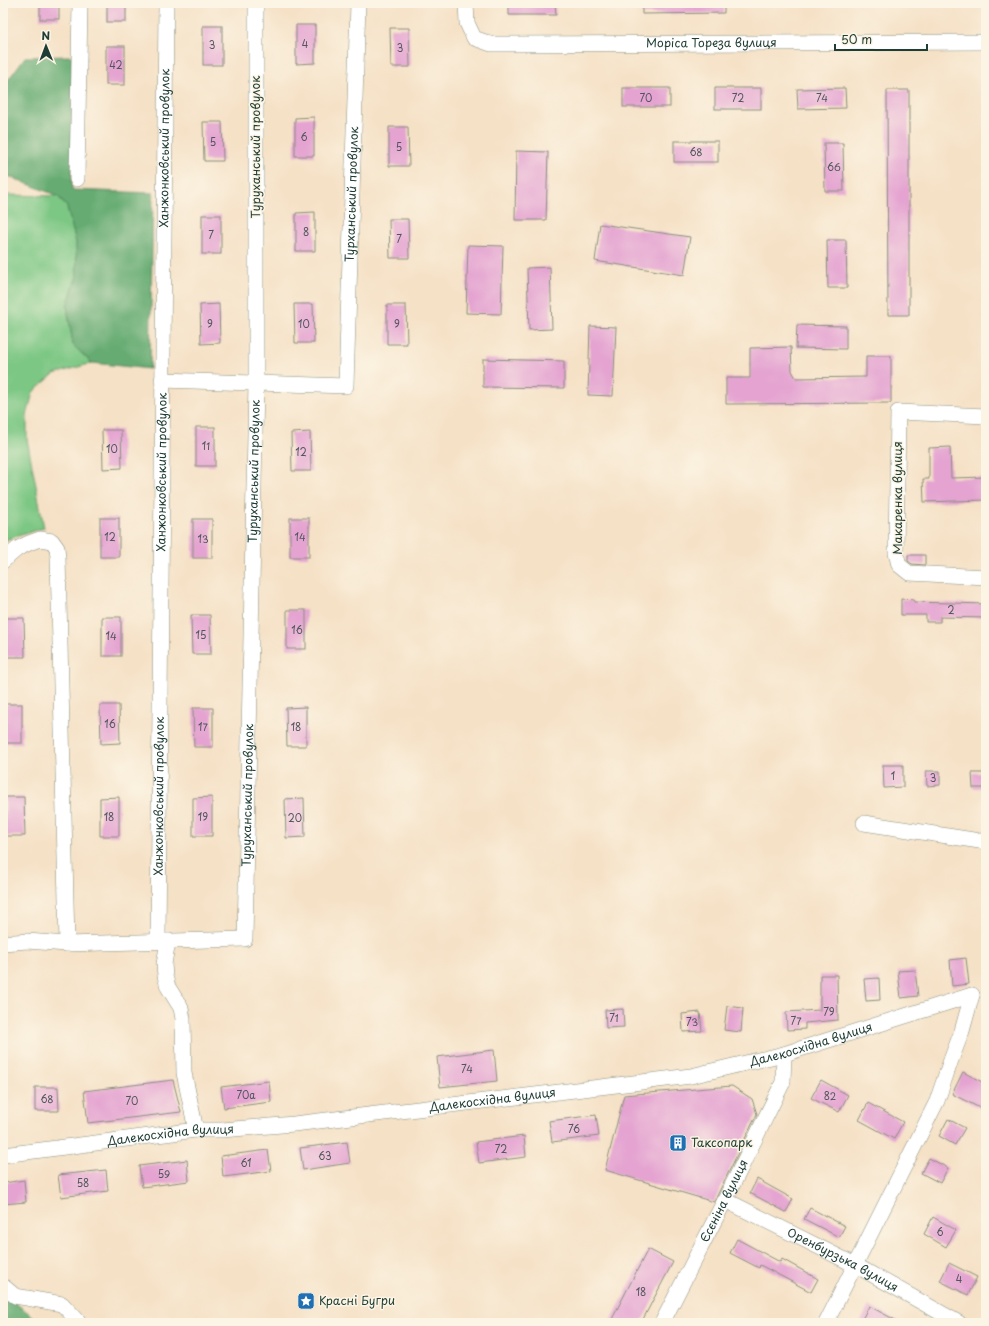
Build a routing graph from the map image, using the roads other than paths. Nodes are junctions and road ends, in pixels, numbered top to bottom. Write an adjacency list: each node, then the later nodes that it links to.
1 (80, 3): 7 (street)
2 (166, 3): 8 (street, Ханжонковський провулок)
3 (256, 3): 9 (street, Туруханський провулок)
4 (358, 3): 9 (street, Турханський провулок)
5 (466, 3): 6 (street, Моріса Тореза вулиця)
6 (986, 42)
7 (77, 179)
8 (162, 380): 9 (street); 15 (street, Ханжонковський провулок)
9 (256, 383): 15 (street, Туруханський провулок)
10 (986, 416): 12 (street, Макаренка вулиця)
11 (3, 561): 17 (street)
12 (986, 577)
13 (864, 823): 14 (street)
14 (986, 842)
15 (163, 941): 17 (street); 19 (street, Ханжонковський провулок)
16 (3, 942): 17 (street)
17 (67, 944)
18 (784, 1054): 19 (street, Далекосхідна вулиця); 21 (street, Єсєніна вулиця); 22 (street, Далекосхідна вулиця)
19 (196, 1130): 20 (street, Далекосхідна вулиця)
20 (3, 1155)
21 (725, 1200): 22 (street, Оренбурзька вулиця); 25 (street, Єсєніна вулиця)
22 (855, 1265): 26 (street); 27 (street, Оренбурзька вулиця)
23 (3, 1286): 24 (street)
24 (80, 1323)
25 (662, 1323)
26 (826, 1323)
27 (959, 1323)

